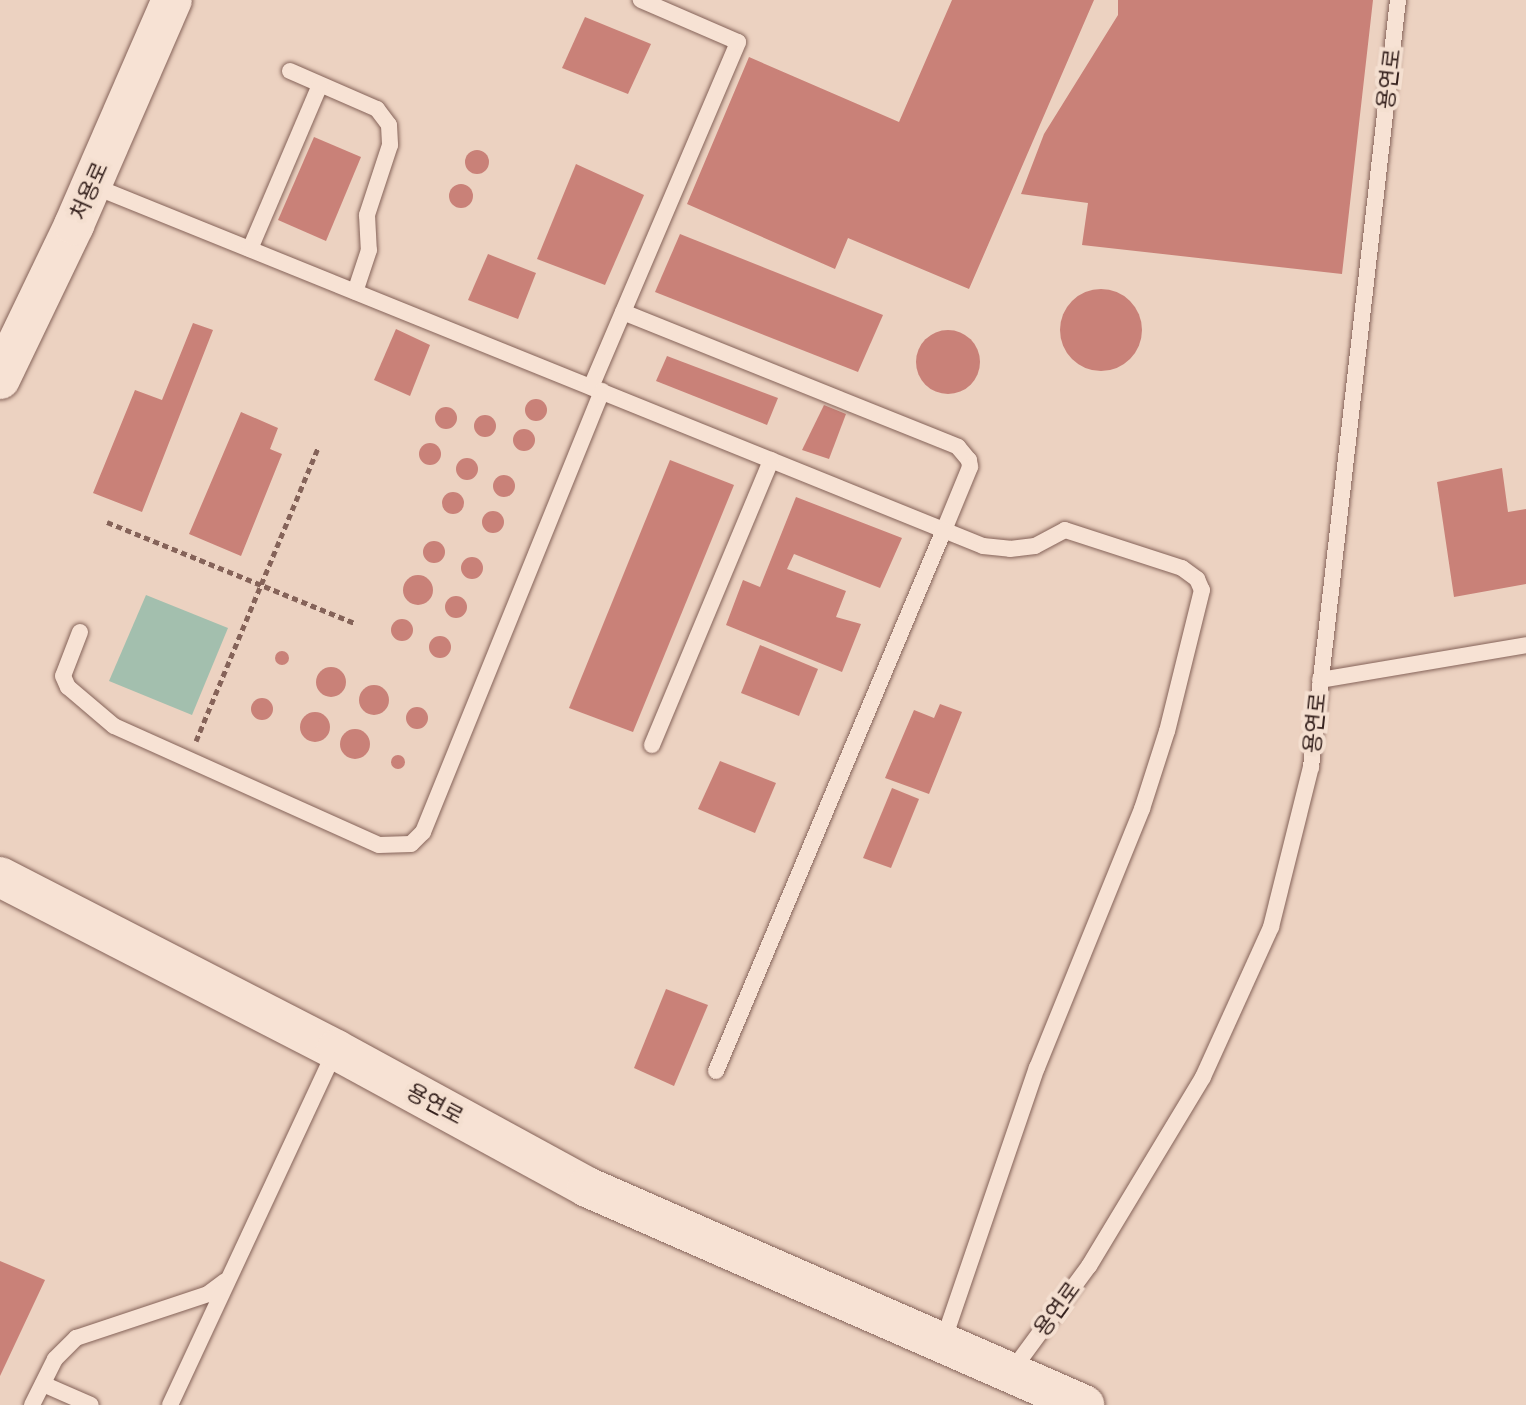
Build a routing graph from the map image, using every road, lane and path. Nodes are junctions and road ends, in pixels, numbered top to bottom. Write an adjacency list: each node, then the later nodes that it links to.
1 (172, 0): 6 (street, 처용로)
2 (641, 0): 9 (lane)
3 (1398, 0): 20 (lane, 용연로)
4 (290, 71): 5 (lane)
5 (320, 85): 7 (lane); 8 (lane)
6 (91, 185): 7 (lane); 10 (street, 처용로)
7 (250, 249): 8 (lane)
8 (355, 292): 11 (lane)
9 (623, 312): 11 (lane); 15 (lane)
10 (0, 379)
11 (596, 389): 13 (lane); 22 (lane)
12 (318, 448): 16 (path)
13 (771, 460): 15 (lane); 21 (lane)
14 (107, 522): 16 (path)
15 (944, 530): 25 (lane); 27 (lane)
16 (260, 584): 17 (path); 22 (path)
17 (354, 623)
18 (80, 632): 22 (lane)
19 (1526, 645): 20 (lane)
20 (1320, 680): 28 (lane, 용연로)
21 (652, 745)
22 (188, 760)
23 (0, 877): 24 (street, 용연로)
24 (336, 1050): 26 (lane); 27 (street, 용연로)
25 (716, 1071)
26 (229, 1277): 29 (lane); 32 (lane)
27 (943, 1343): 28 (street, 용연로)
28 (1010, 1373): 33 (street, 용연로)
29 (43, 1384): 30 (lane); 31 (lane)
30 (32, 1405)
31 (91, 1405)
32 (170, 1405)
33 (1084, 1405)

